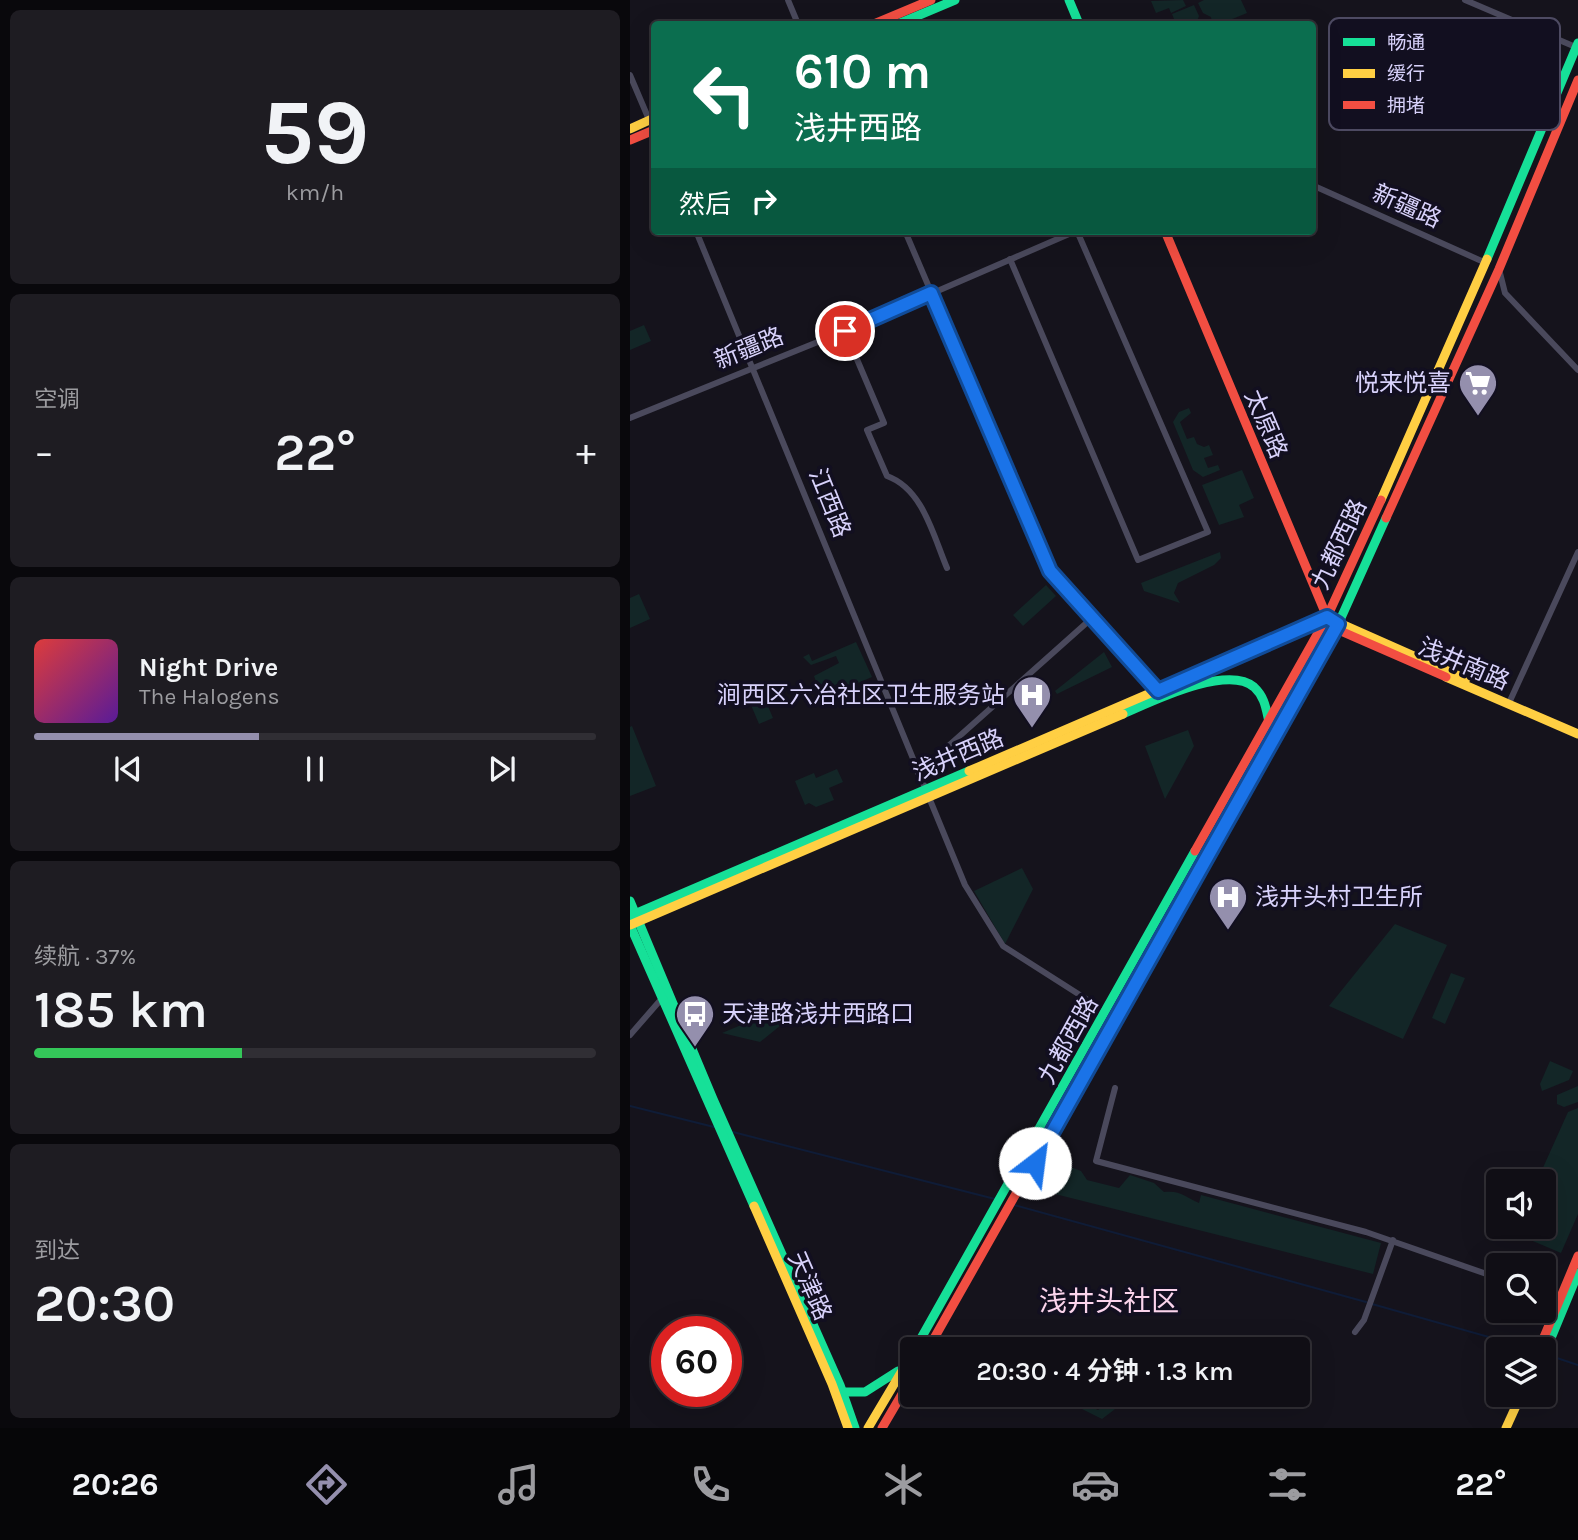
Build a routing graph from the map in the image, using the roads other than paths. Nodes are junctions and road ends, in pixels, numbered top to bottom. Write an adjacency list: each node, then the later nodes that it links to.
1 (788, 0): 7 (street)
2 (931, 0): 8 (main road)
3 (955, 0): 9 (main road)
4 (1069, 0): 10 (main road)
5 (1465, 0): 6 (street)
6 (1508, 18)
7 (797, 21)
8 (881, 21)
9 (905, 21)
10 (1078, 21)
11 (1560, 40): 12 (street)
12 (1578, 47): 15 (main road, 九都西路)
13 (630, 75): 16 (street)
14 (1578, 80): 17 (main road, 九都西路)
15 (1560, 89)
16 (651, 122)
17 (1560, 123)
18 (651, 127): 20 (main road)
19 (651, 128): 23 (main road)
20 (630, 129)
21 (1543, 130): 31 (main road, 九都西路)
22 (1557, 130): 32 (main road, 九都西路)
23 (630, 140)
24 (1316, 187): 31 (street, 新疆路)
25 (698, 235): 35 (street, 江西路)
26 (907, 235): 33 (street)
27 (1067, 235): 30 (street, 新疆路)
28 (1078, 235): 30 (street)
29 (1167, 235): 40 (main road, 太原路)
30 (1010, 259): 33 (street, 新疆路)
31 (1486, 263): 40 (main road, 九都西路)
32 (1499, 269): 36 (street); 42 (main road, 九都西路)
33 (931, 293): 34 (street, 新疆路); 41 (street)
34 (845, 331): 35 (street, 新疆路); 39 (street)
35 (754, 367): 37 (street, 新疆路); 48 (street, 江西路)
36 (1578, 370)
37 (630, 418)
38 (1578, 552): 44 (street)
39 (947, 568)
40 (1327, 617): 42 (main road, 太原路); 43 (main road, 浅井西路); 45 (main road, 九都西路)
41 (1093, 618): 43 (street); 48 (street)
42 (1337, 626): 44 (main road, 浅井南路); 65 (main road, 九都西路)
43 (1158, 691): 49 (main road, 浅井西路)
44 (1510, 701): 46 (main road, 浅井南路); 47 (main road, 浅井南路)
45 (1269, 722): 49 (main road, 浅井西路); 64 (main road, 九都西路)
46 (1578, 727)
47 (1578, 734)
48 (918, 773): 49 (street, 江西路)
49 (927, 794): 51 (main road, 浅井西路); 53 (street, 江西路)
50 (630, 901): 51 (main road)
51 (633, 920): 52 (main road)
52 (665, 996): 54 (street); 56 (main road); 56 (main road)
53 (1094, 1004)
54 (630, 1035)
55 (1115, 1088): 57 (street)
56 (738, 1163): 70 (main road, 天津路); 74 (main road, 天津路)
57 (1393, 1240): 60 (street); 63 (street)
58 (1578, 1256): 61 (main road)
59 (1578, 1273): 62 (main road)
60 (1486, 1274)
61 (1558, 1303): 62 (main road)
62 (1549, 1331): 66 (main road); 67 (main road)
63 (1355, 1332)
64 (922, 1337)
65 (935, 1337)
66 (1546, 1337)
67 (1548, 1337)
68 (900, 1366): 70 (main road)
69 (900, 1374): 76 (main road)
70 (842, 1392): 75 (main road, 天津路)
71 (900, 1397): 77 (main road)
72 (1516, 1407): 78 (main road)
73 (1522, 1407): 79 (main road)
74 (848, 1428)
75 (855, 1428)
76 (868, 1428)
77 (882, 1428)
78 (1506, 1428)
79 (1513, 1428)

